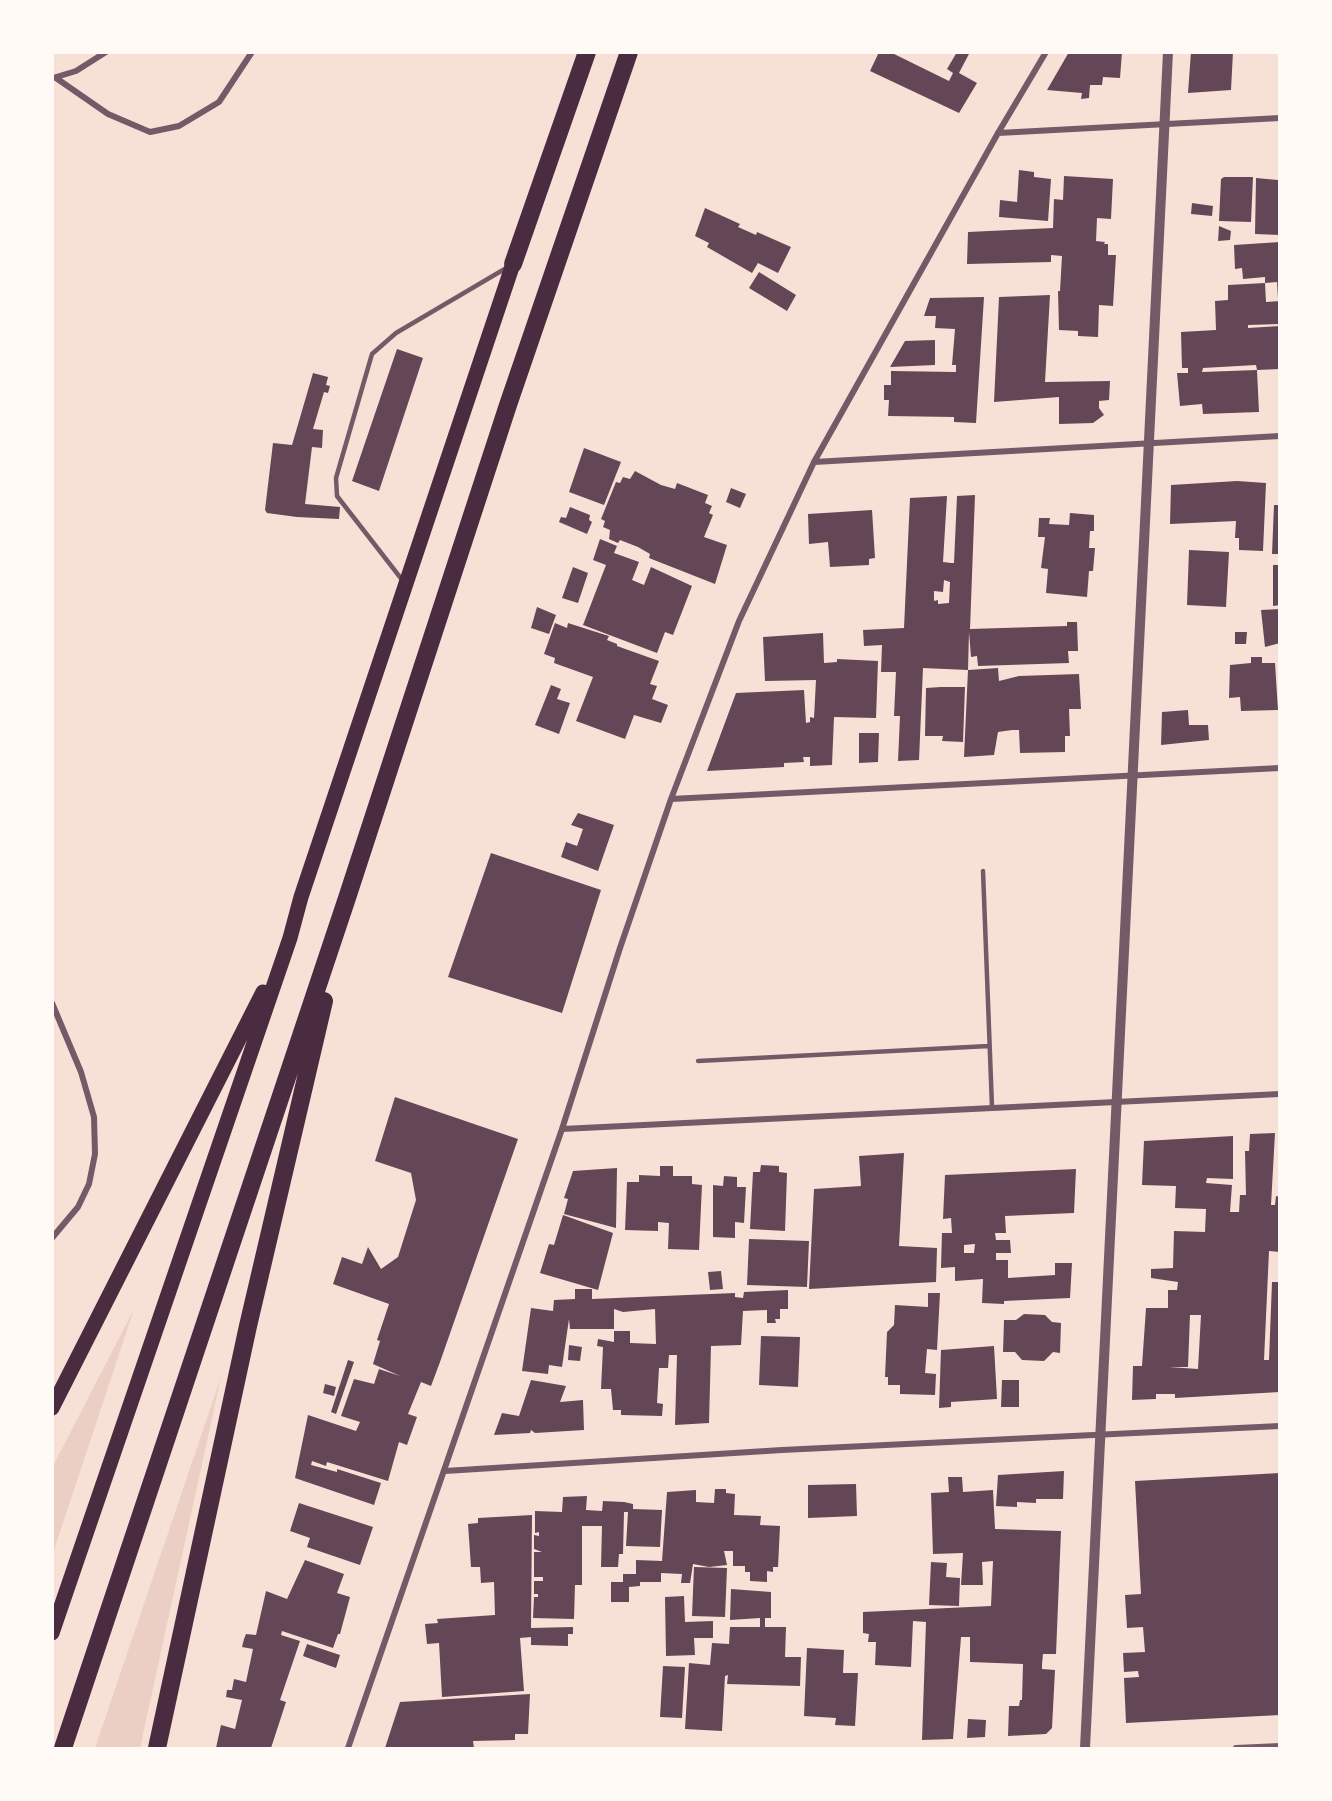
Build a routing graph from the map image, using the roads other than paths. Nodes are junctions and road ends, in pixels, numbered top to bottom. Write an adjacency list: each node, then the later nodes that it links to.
1 (106, 52): 7 (street)
2 (252, 52): 7 (street)
3 (587, 52): 11 (highway)
4 (629, 52): 20 (highway)
5 (1046, 52): 10 (street)
6 (1168, 52): 9 (street)
7 (54, 78)
8 (1280, 118): 9 (street)
9 (1164, 124): 10 (street); 13 (street)
10 (998, 133): 14 (street)
11 (513, 264): 15 (main road); 15 (lane)
12 (1280, 436): 13 (street)
13 (1148, 443): 14 (street); 17 (street)
14 (814, 462): 18 (street)
15 (405, 584): 21 (main road)
16 (1280, 768): 17 (street)
17 (1133, 776): 18 (street); 26 (street)
18 (671, 799): 28 (street)
19 (982, 871): 23 (lane)
20 (347, 897): 36 (highway); 37 (highway)
21 (290, 938): 30 (main road); 34 (main road)
22 (52, 1003): 29 (street)
23 (989, 1046): 24 (lane); 27 (lane)
24 (698, 1061)
25 (1280, 1094): 26 (street)
26 (1116, 1102): 27 (street); 32 (street)
27 (992, 1107): 28 (street)
28 (562, 1129): 33 (street)
29 (52, 1238)
30 (52, 1408)
31 (1280, 1426): 32 (street)
32 (1100, 1436): 33 (street); 39 (street)
33 (445, 1471): 38 (street)
34 (52, 1633)
35 (1280, 1746): 40 (street)
36 (63, 1749)
37 (157, 1749)
38 (348, 1749)
39 (1085, 1749)
40 (1236, 1749)

